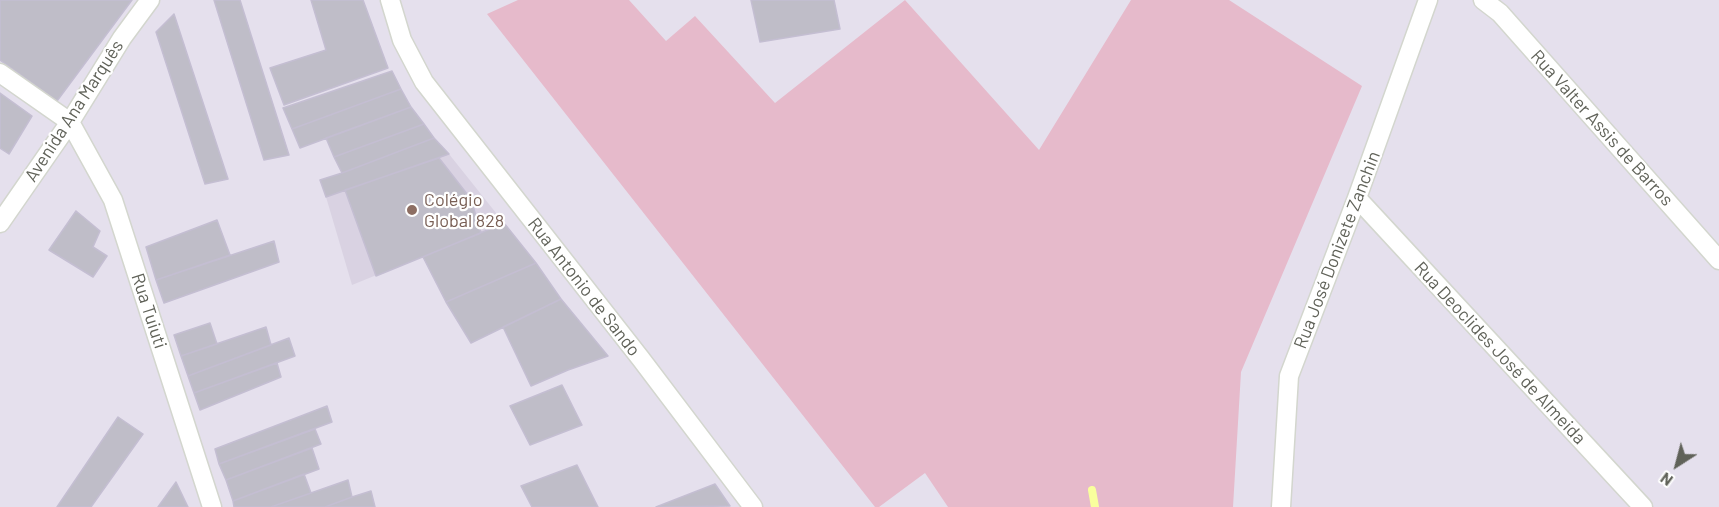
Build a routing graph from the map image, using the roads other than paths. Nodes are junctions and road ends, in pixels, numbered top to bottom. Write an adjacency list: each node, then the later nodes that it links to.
1 (150, 0): 6 (street, Avenida Ana Marquês)
2 (390, 0): 11 (street, Rua Antonio de Sando)
3 (1428, 0): 7 (street, Rua José Donizete Zanchin)
4 (1483, 0): 9 (street, Rua Valter Assis de Barros)
5 (0, 73): 6 (street)
6 (70, 122): 8 (street, Avenida Ana Marquês); 10 (street, Rua Tuiuti)
7 (1357, 198): 12 (street, Rua José Donizete Zanchin); 13 (street, Rua Deoclides José de Almeida)
8 (0, 223)
9 (1719, 260)
10 (212, 507)
11 (753, 507)
12 (1281, 507)
13 (1643, 507)

